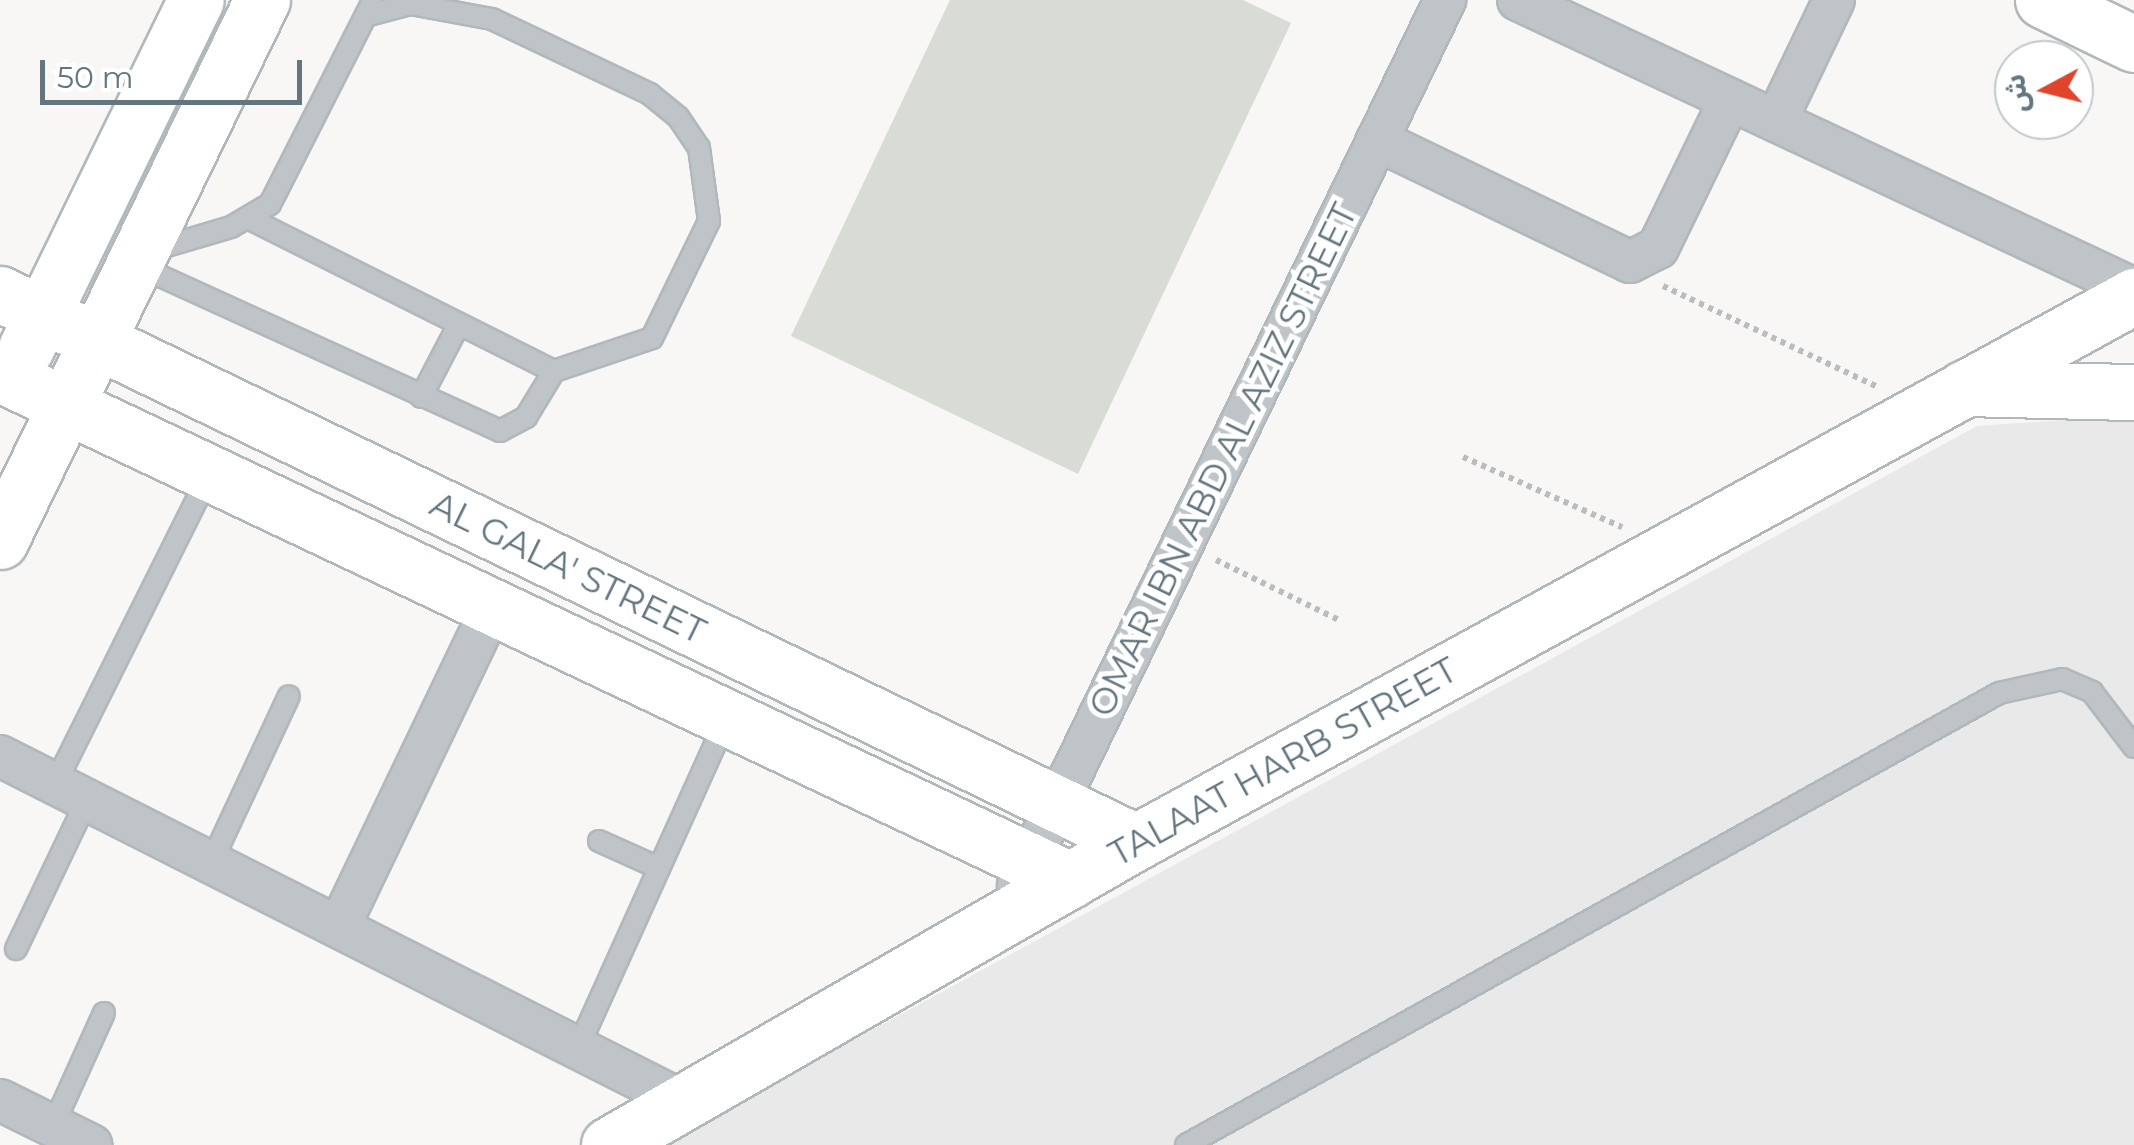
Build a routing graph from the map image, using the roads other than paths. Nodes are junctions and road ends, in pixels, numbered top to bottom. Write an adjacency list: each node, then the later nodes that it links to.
1 (196, 0): 15 (main road)
2 (262, 0): 13 (main road)
3 (1445, 0): 11 (street, OMAR IBN ABD AL AZIZ STREET)
4 (1518, 0): 9 (street)
5 (1834, 0): 10 (street)
6 (2053, 2): 8 (main road)
7 (371, 8): 12 (lane); 18 (lane)
8 (2134, 44)
9 (1730, 100): 10 (street); 11 (street)
10 (1776, 121): 14 (street)
11 (1377, 140): 32 (street, OMAR IBN ABD AL AZIZ STREET)
12 (250, 219): 13 (lane); 16 (lane)
13 (136, 260): 17 (main road); 21 (lane)
14 (2134, 292): 22 (main road, TALAAT HARB STREET)
15 (21, 304): 17 (main road, AL GALA' STREET); 19 (main road)
16 (459, 324): 18 (lane); 21 (lane)
17 (97, 340): 23 (main road); 32 (main road, AL GALA' STREET)
18 (554, 371): 21 (lane)
19 (4, 385): 23 (main road, AL GALA' STREET)
20 (2134, 392): 22 (main road)
21 (421, 397)
22 (1943, 398): 34 (main road, TALAAT HARB STREET)
23 (66, 404): 24 (main road, AL GALA' STREET); 25 (main road)
24 (210, 472): 26 (main road, AL GALA' STREET); 31 (lane)
25 (0, 541)
26 (493, 606): 28 (main road, AL GALA' STREET); 38 (street)
27 (289, 696): 35 (lane)
28 (727, 716): 36 (lane); 37 (main road, AL GALA' STREET)
29 (2134, 747): 47 (lane)
30 (0, 756): 31 (street)
31 (71, 792): 35 (street); 39 (lane)
32 (1057, 803): 34 (main road, AL GALA' STREET); 37 (street, OMAR IBN ABD AL AZIZ STREET)
33 (599, 841): 36 (lane)
34 (1136, 842): 37 (main road, TALAAT HARB STREET)
35 (211, 862): 38 (street)
36 (659, 868): 41 (lane)
37 (1050, 870): 43 (main road, TALAAT HARB STREET)
38 (339, 927): 41 (street)
39 (16, 949)
40 (104, 1012): 44 (lane)
41 (578, 1048): 43 (street)
42 (0, 1100): 44 (street)
43 (684, 1102): 46 (main road, TALAAT HARB STREET)
44 (53, 1126): 45 (street)
45 (91, 1145)
46 (609, 1145)
47 (1186, 1145)

